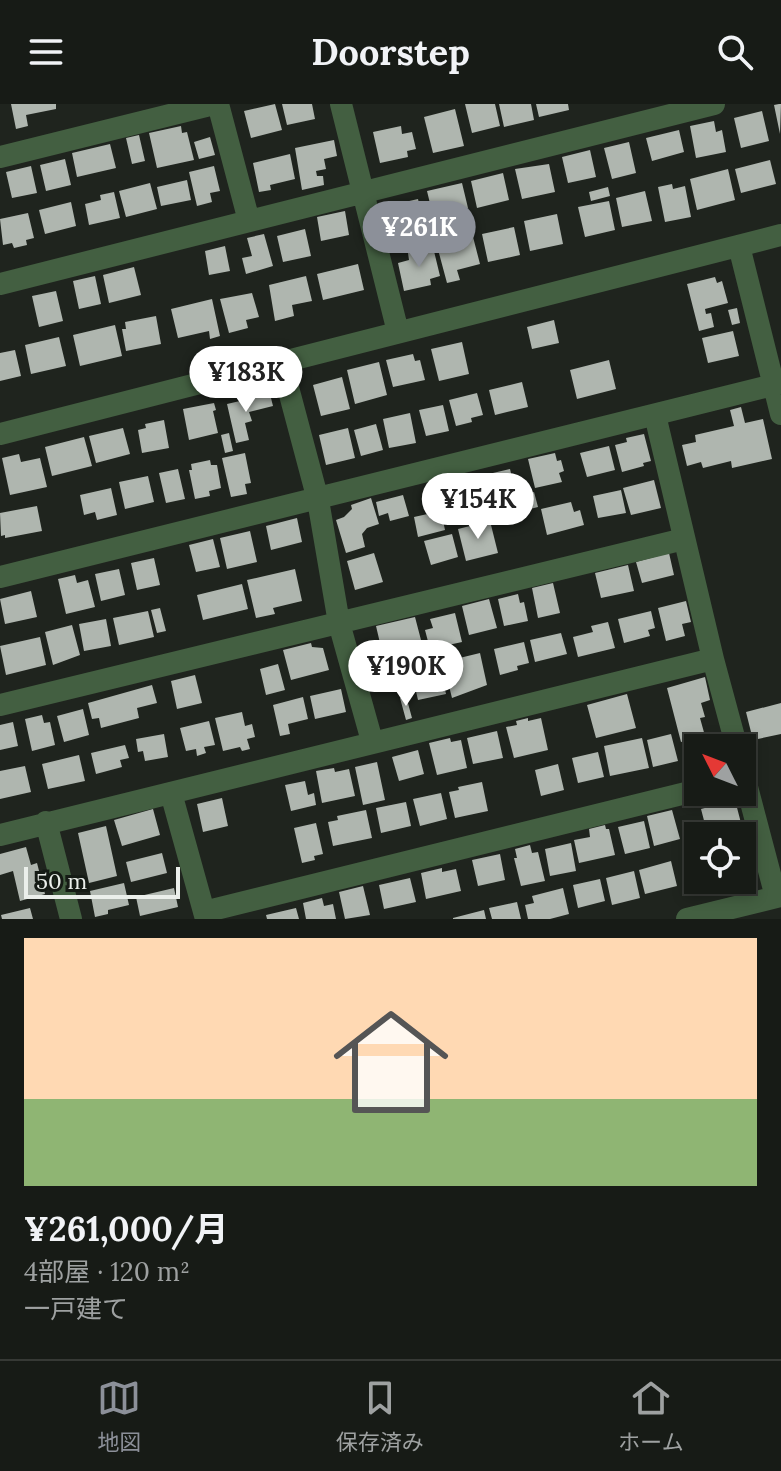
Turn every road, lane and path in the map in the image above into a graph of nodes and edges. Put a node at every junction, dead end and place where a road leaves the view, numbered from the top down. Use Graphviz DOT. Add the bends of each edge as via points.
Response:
graph roads {
  1 [pos="216,104"];
  2 [pos="341,104"];
  3 [pos="714,104"];
  4 [pos="0,157"];
  5 [pos="362,193"];
  6 [pos="249,221"];
  7 [pos="781,235"];
  8 [pos="739,246"];
  9 [pos="0,284"];
  10 [pos="398,332"];
  11 [pos="281,361"];
  12 [pos="777,384"];
  13 [pos="781,414"];
  14 [pos="655,415"];
  15 [pos="0,434"];
  16 [pos="318,500"];
  17 [pos="684,539"];
  18 [pos="0,577"];
  19 [pos="339,623"];
  20 [pos="713,659"];
  21 [pos="0,705"];
  22 [pos="733,734"];
  23 [pos="372,741"];
  24 [pos="171,793"];
  25 [pos="684,794"];
  26 [pos="752,806"];
  27 [pos="46,822"];
  28 [pos="0,835"];
  29 [pos="779,896"];
  30 [pos="205,916"];
  31 [pos="71,919"];
  32 [pos="687,919"];
  1 -- 4 [label="street"];
  1 -- 6 [label="street"];
  2 -- 5 [label="street"];
  3 -- 5 [label="street"];
  5 -- 6 [label="street"];
  5 -- 10 [label="street"];
  6 -- 9 [label="street"];
  7 -- 8 [label="street"];
  8 -- 10 [label="street"];
  8 -- 12 [label="street"];
  10 -- 11 [label="street"];
  11 -- 15 [label="street"];
  11 -- 16 [label="street"];
  12 -- 13 [label="street"];
  12 -- 14 [label="street"];
  14 -- 16 [label="street"];
  14 -- 17 [label="street"];
  16 -- 18 [label="street"];
  16 -- 19 [label="street"];
  17 -- 19 [label="street"];
  17 -- 20 [label="street"];
  19 -- 21 [label="street"];
  19 -- 23 [label="street"];
  20 -- 22 [label="street"];
  20 -- 23 [label="street"];
  23 -- 24 [label="street"];
  24 -- 27 [label="street"];
  24 -- 30 [label="street"];
  25 -- 30 [label="street"];
  26 -- 29 [label="street"];
  27 -- 28 [label="street"];
  27 -- 31 [label="street"];
  29 -- 32 [label="street"];
}
